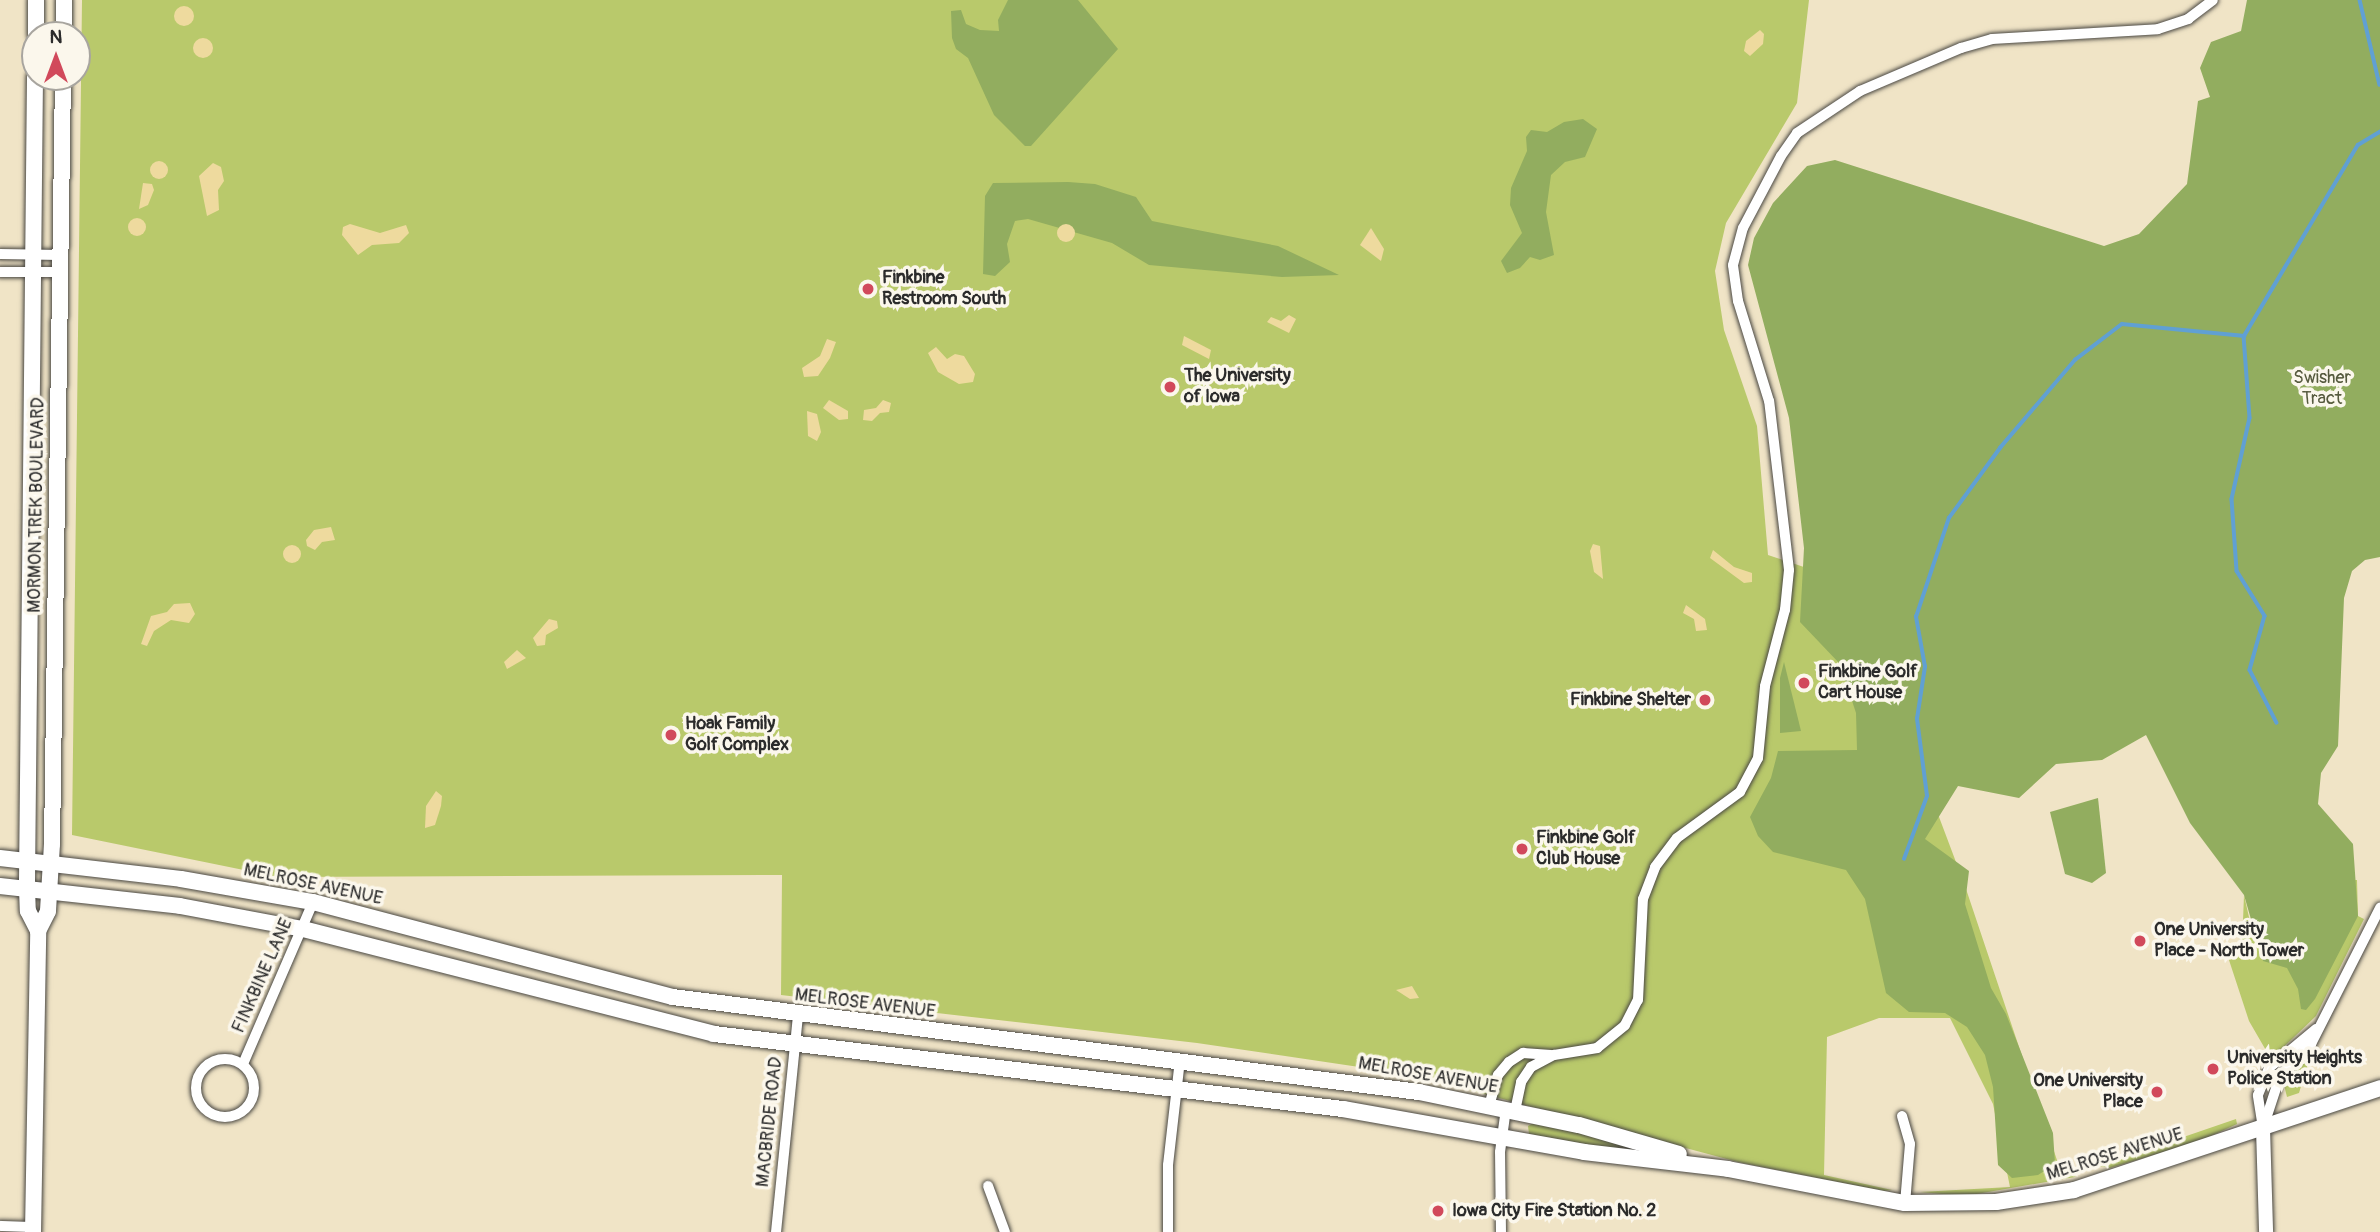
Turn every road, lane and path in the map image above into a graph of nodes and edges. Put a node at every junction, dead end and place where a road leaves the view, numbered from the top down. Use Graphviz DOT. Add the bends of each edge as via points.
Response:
graph roads {
  1 [pos="36,0"];
  2 [pos="64,0"];
  3 [pos="2213,0"];
  4 [pos="36,21"];
  5 [pos="64,21"];
  6 [pos="36,91"];
  7 [pos="63,91"];
  8 [pos="0,254"];
  9 [pos="35,254"];
  10 [pos="60,255"];
  11 [pos="0,272"];
  12 [pos="34,272"];
  13 [pos="60,272"];
  14 [pos="0,858"];
  15 [pos="27,860"];
  16 [pos="51,862"];
  17 [pos="0,886"];
  18 [pos="27,888"];
  19 [pos="50,890"];
  20 [pos="313,902"];
  21 [pos="2380,908"];
  22 [pos="303,929"];
  23 [pos="38,931"];
  24 [pos="798,1016"];
  25 [pos="795,1044"];
  26 [pos="1554,1055"];
  27 [pos="1180,1060"];
  28 [pos="243,1064"];
  29 [pos="2380,1087"];
  30 [pos="1176,1089"];
  31 [pos="1489,1106"];
  32 [pos="1511,1110"];
  33 [pos="1902,1116"];
  34 [pos="2263,1128"];
  35 [pos="1502,1137"];
  36 [pos="1728,1169"];
  37 [pos="988,1186"];
  38 [pos="1905,1203"];
  39 [pos="0,1226"];
  40 [pos="33,1230"];
  41 [pos="776,1232"];
  42 [pos="1005,1232"];
  43 [pos="1168,1232"];
  44 [pos="1501,1232"];
  45 [pos="2266,1232"];
  1 -- 4 [label="main road"];
  2 -- 5 [label="main road"];
  3 -- 26 [label="street" via="2188,19 2158,29 1969,45 1860,91 1797,133 1781,156 1743,228 1733,265 1738,301 1769,401 1789,570 1785,610 1769,662 1758,758 1740,792 1677,838 1655,867 1643,899 1638,1000 1625,1025 1597,1048"];
  6 -- 9 [label="main road, MORMON TREK BOULEVARD"];
  7 -- 10 [label="main road, MORMON TREK BOULEVARD"];
  8 -- 9 [label="street"];
  9 -- 10 [label="street"];
  9 -- 12 [label="main road, MORMON TREK BOULEVARD"];
  10 -- 13 [label="main road, MORMON TREK BOULEVARD"];
  11 -- 12 [label="street"];
  12 -- 13 [label="street"];
  12 -- 15 [label="main road, MORMON TREK BOULEVARD"];
  13 -- 16 [label="main road, MORMON TREK BOULEVARD"];
  14 -- 15 [label="main road, MELROSE AVENUE"];
  15 -- 16 [label="main road, MELROSE AVENUE"];
  15 -- 18 [label="main road, MORMON TREK BOULEVARD"];
  16 -- 19 [label="main road, MORMON TREK BOULEVARD"];
  16 -- 20 [label="main road, MELROSE AVENUE"];
  17 -- 18 [label="main road, MELROSE AVENUE"];
  18 -- 19 [label="main road, MELROSE AVENUE"];
  18 -- 23 [label="main road, MORMON TREK BOULEVARD" via="28,911"];
  19 -- 22 [label="main road, MELROSE AVENUE"];
  19 -- 23 [label="main road, MORMON TREK BOULEVARD" via="48,911"];
  20 -- 22 [label="street, FINKBINE LANE"];
  20 -- 24 [label="main road, MELROSE AVENUE" via="673,998"];
  21 -- 34 [label="street" via="2306,1051 2280,1076"];
  22 -- 25 [label="main road, MELROSE AVENUE" via="642,1019"];
  22 -- 28 [label="street, FINKBINE LANE"];
  23 -- 40 [label="main road, MORMON TREK BOULEVARD"];
  24 -- 25 [label="street, MACBRIDE ROAD"];
  24 -- 27 [label="main road, MELROSE AVENUE"];
  25 -- 30 [label="main road, MELROSE AVENUE"];
  25 -- 41 [label="street, MACBRIDE ROAD"];
  26 -- 31 [label="street" via="1523,1053 1509,1062 1498,1075"];
  26 -- 32 [label="street" via="1525,1073"];
  27 -- 30 [label="street"];
  27 -- 31 [label="main road, MELROSE AVENUE"];
  28 -- 28 [label="street" via="222,1059 203,1068 197,1095 210,1113 232,1117 252,1101 255,1085"];
  29 -- 34 [label="main road, MELROSE AVENUE"];
  30 -- 35 [label="main road, MELROSE AVENUE" via="1343,1109"];
  30 -- 43 [label="street" via="1168,1166"];
  31 -- 32 [label="main road, MELROSE AVENUE"];
  32 -- 35 [label="street"];
  32 -- 36 [label="main road, MELROSE AVENUE" via="1601,1130"];
  33 -- 38 [label="street" via="1909,1133"];
  34 -- 38 [label="main road, MELROSE AVENUE" via="2131,1173 2048,1195 1974,1204"];
  34 -- 45 [label="street"];
  35 -- 36 [label="main road, MELROSE AVENUE"];
  35 -- 44 [label="street"];
  36 -- 38 [label="main road, MELROSE AVENUE"];
  37 -- 42 [label="street"];
  39 -- 40 [label="street"];
}
